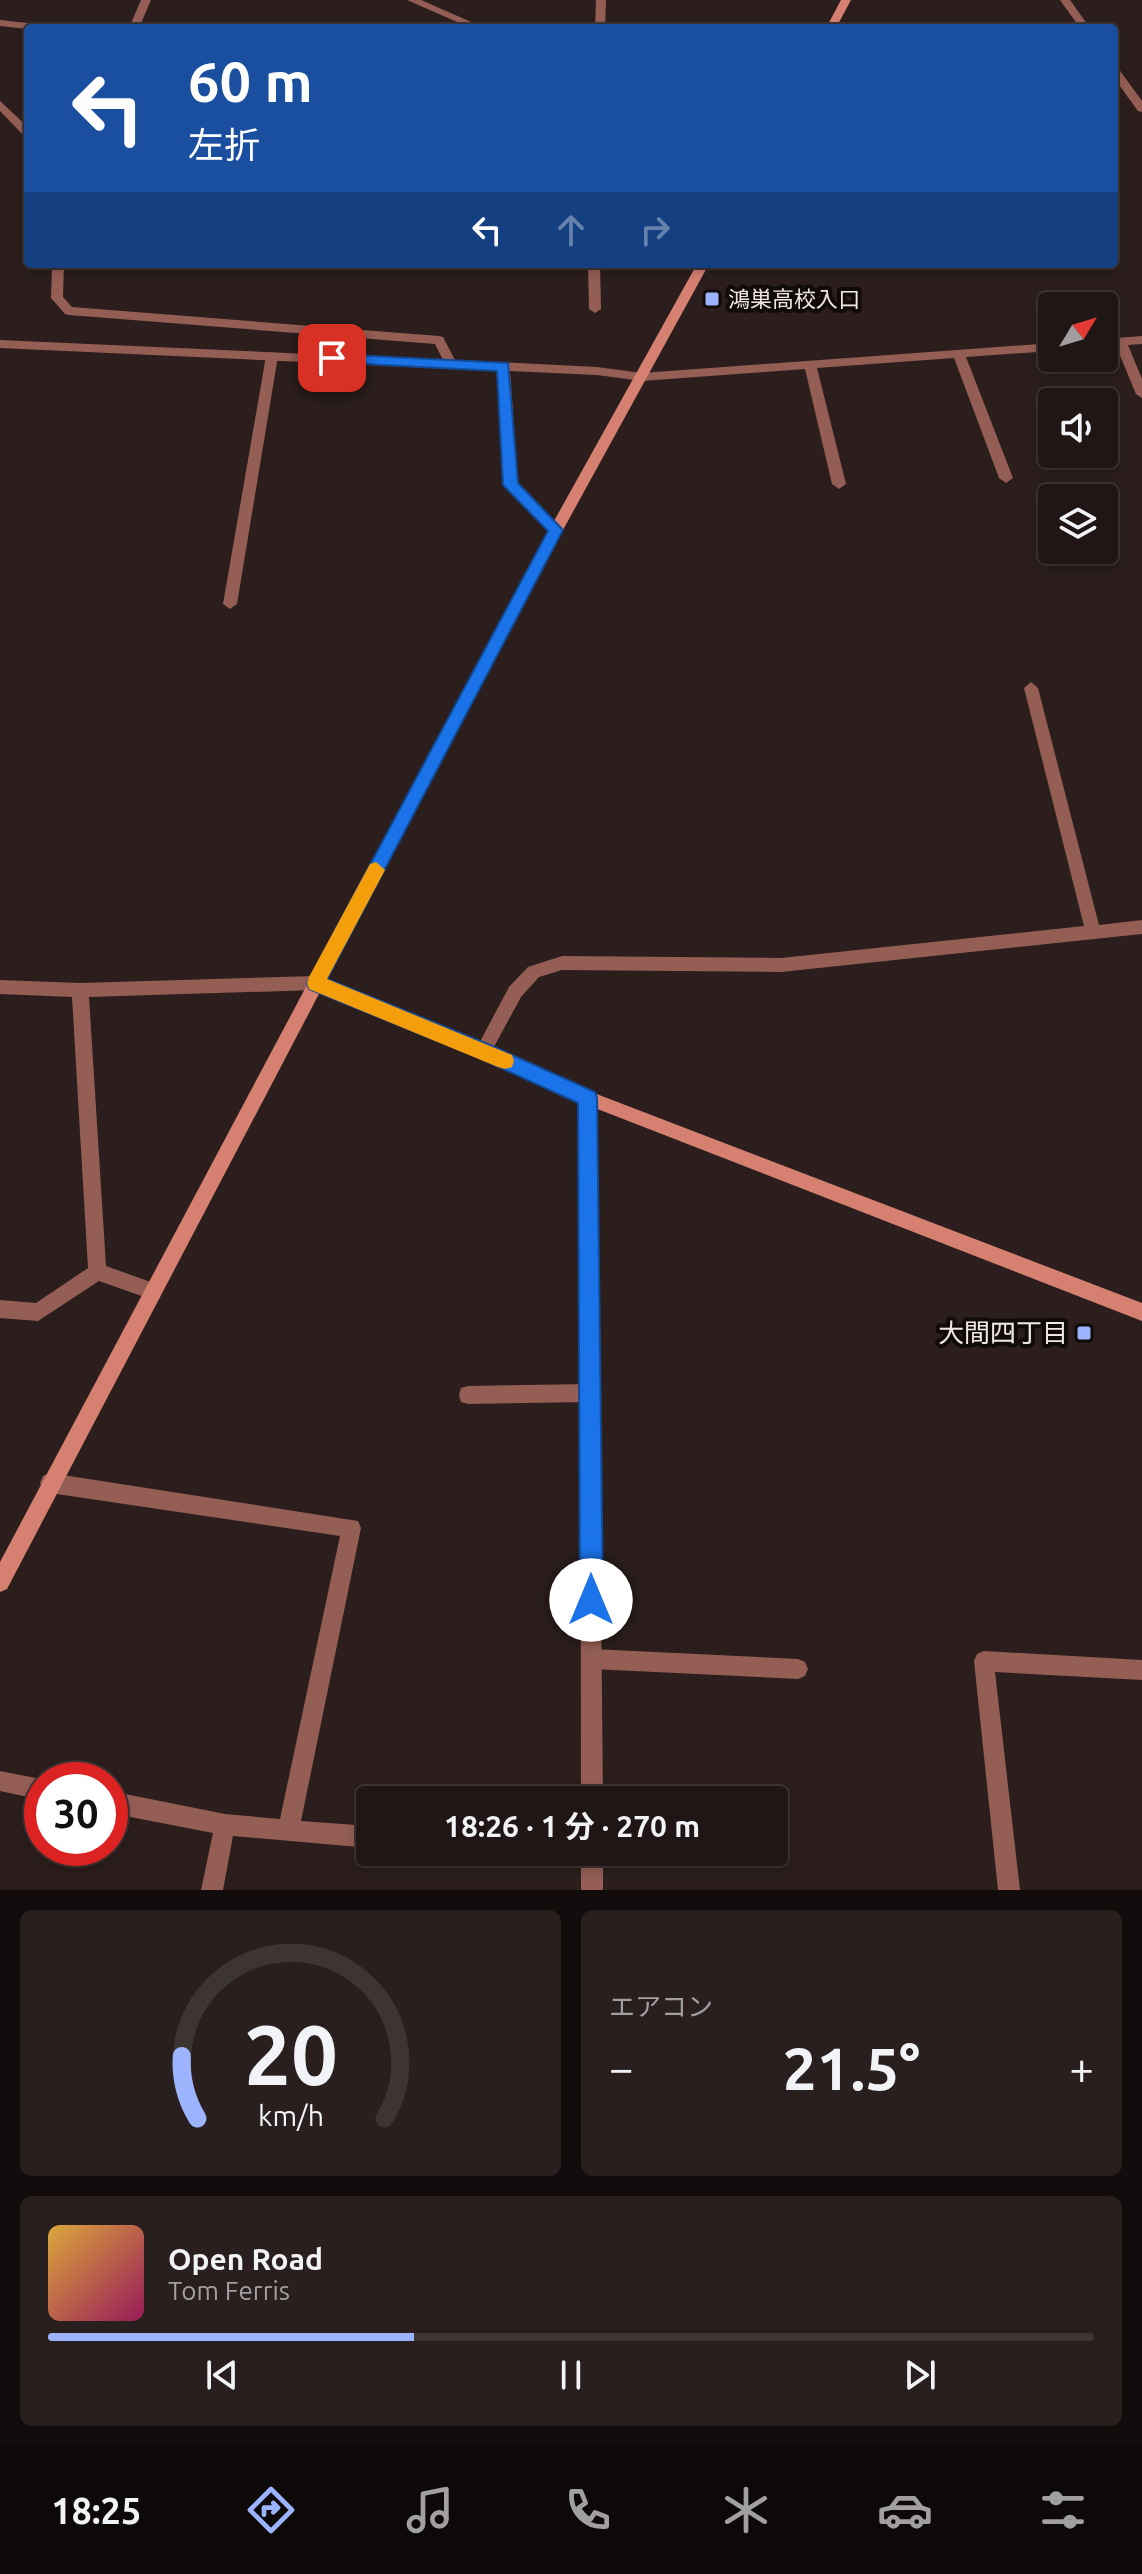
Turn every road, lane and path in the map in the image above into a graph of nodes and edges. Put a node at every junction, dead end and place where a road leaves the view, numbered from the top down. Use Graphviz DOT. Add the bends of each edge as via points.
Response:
graph roads {
  1 [pos="146,0"];
  2 [pos="412,0"];
  3 [pos="601,0"];
  4 [pos="846,0"];
  5 [pos="1065,0"];
  6 [pos="0,23"];
  7 [pos="136,24"];
  8 [pos="470,24"];
  9 [pos="600,24"];
  10 [pos="833,24"];
  11 [pos="1082,24"];
  12 [pos="24,26"];
  13 [pos="1118,76"];
  14 [pos="0,104"];
  15 [pos="1142,109"];
  16 [pos="24,130"];
  17 [pos="58,268"];
  18 [pos="594,268"];
  19 [pos="701,268"];
  20 [pos="595,309"];
  21 [pos="1142,340"];
  22 [pos="1120,342"];
  23 [pos="0,344"];
  24 [pos="1038,348"];
  25 [pos="959,355"];
  26 [pos="272,356"];
  27 [pos="451,364"];
  28 [pos="503,366"];
  29 [pos="810,366"];
  30 [pos="642,377"];
  31 [pos="1142,394"];
  32 [pos="1006,478"];
  33 [pos="839,484"];
  34 [pos="556,530"];
  35 [pos="230,604"];
  36 [pos="1031,688"];
  37 [pos="1142,927"];
  38 [pos="1093,932"];
  39 [pos="316,983"];
  40 [pos="0,987"];
  41 [pos="80,990"];
  42 [pos="483,1051"];
  43 [pos="588,1098"];
  44 [pos="97,1272"];
  45 [pos="153,1291"];
  46 [pos="0,1309"];
  47 [pos="1142,1312"];
  48 [pos="590,1393"];
  49 [pos="468,1395"];
  50 [pos="50,1483"];
  51 [pos="0,1582"];
  52 [pos="592,1659"];
  53 [pos="798,1669"];
  54 [pos="1142,1670"];
  55 [pos="0,1781"];
  56 [pos="24,1786"];
  57 [pos="592,1786"];
  58 [pos="128,1806"];
  59 [pos="225,1825"];
  60 [pos="288,1830"];
  61 [pos="356,1836"];
  62 [pos="592,1866"];
  63 [pos="212,1890"];
  64 [pos="592,1890"];
  65 [pos="1009,1890"];
  1 -- 7 [label="street"];
  2 -- 8 [label="street"];
  3 -- 9 [label="street"];
  4 -- 10 [label="street"];
  5 -- 11 [label="street"];
  6 -- 12 [label="street"];
  13 -- 15 [label="street"];
  14 -- 16 [label="street"];
  17 -- 27 [label="street" via="57,298 69,311 439,340"];
  18 -- 20 [label="street"];
  19 -- 30 [label="street"];
  21 -- 22 [label="street"];
  22 -- 31 [label="street"];
  23 -- 26 [label="street"];
  24 -- 25 [label="street"];
  25 -- 29 [label="street"];
  25 -- 32 [label="street"];
  26 -- 27 [label="street"];
  26 -- 35 [label="street"];
  27 -- 28 [label="street"];
  28 -- 30 [label="street"];
  28 -- 34 [label="street" via="511,485"];
  29 -- 30 [label="street"];
  29 -- 33 [label="street"];
  30 -- 34 [label="street"];
  34 -- 39 [label="street"];
  36 -- 38 [label="street"];
  37 -- 38 [label="street"];
  38 -- 42 [label="street" via="781,965 562,963 534,972 515,992"];
  39 -- 41 [label="street"];
  39 -- 42 [label="street"];
  39 -- 45 [label="street"];
  40 -- 41 [label="street"];
  41 -- 44 [label="street"];
  42 -- 43 [label="street"];
  43 -- 47 [label="street"];
  43 -- 48 [label="street"];
  44 -- 45 [label="street"];
  44 -- 46 [label="street" via="38,1312"];
  45 -- 50 [label="street"];
  48 -- 49 [label="street"];
  48 -- 52 [label="street"];
  50 -- 51 [label="street"];
  50 -- 60 [label="street" via="351,1528"];
  52 -- 53 [label="street"];
  52 -- 57 [label="street"];
  54 -- 65 [label="street" via="984,1661"];
  55 -- 56 [label="street"];
  58 -- 59 [label="street"];
  59 -- 60 [label="street"];
  59 -- 63 [label="street"];
  60 -- 61 [label="street"];
  62 -- 64 [label="street"];
}
